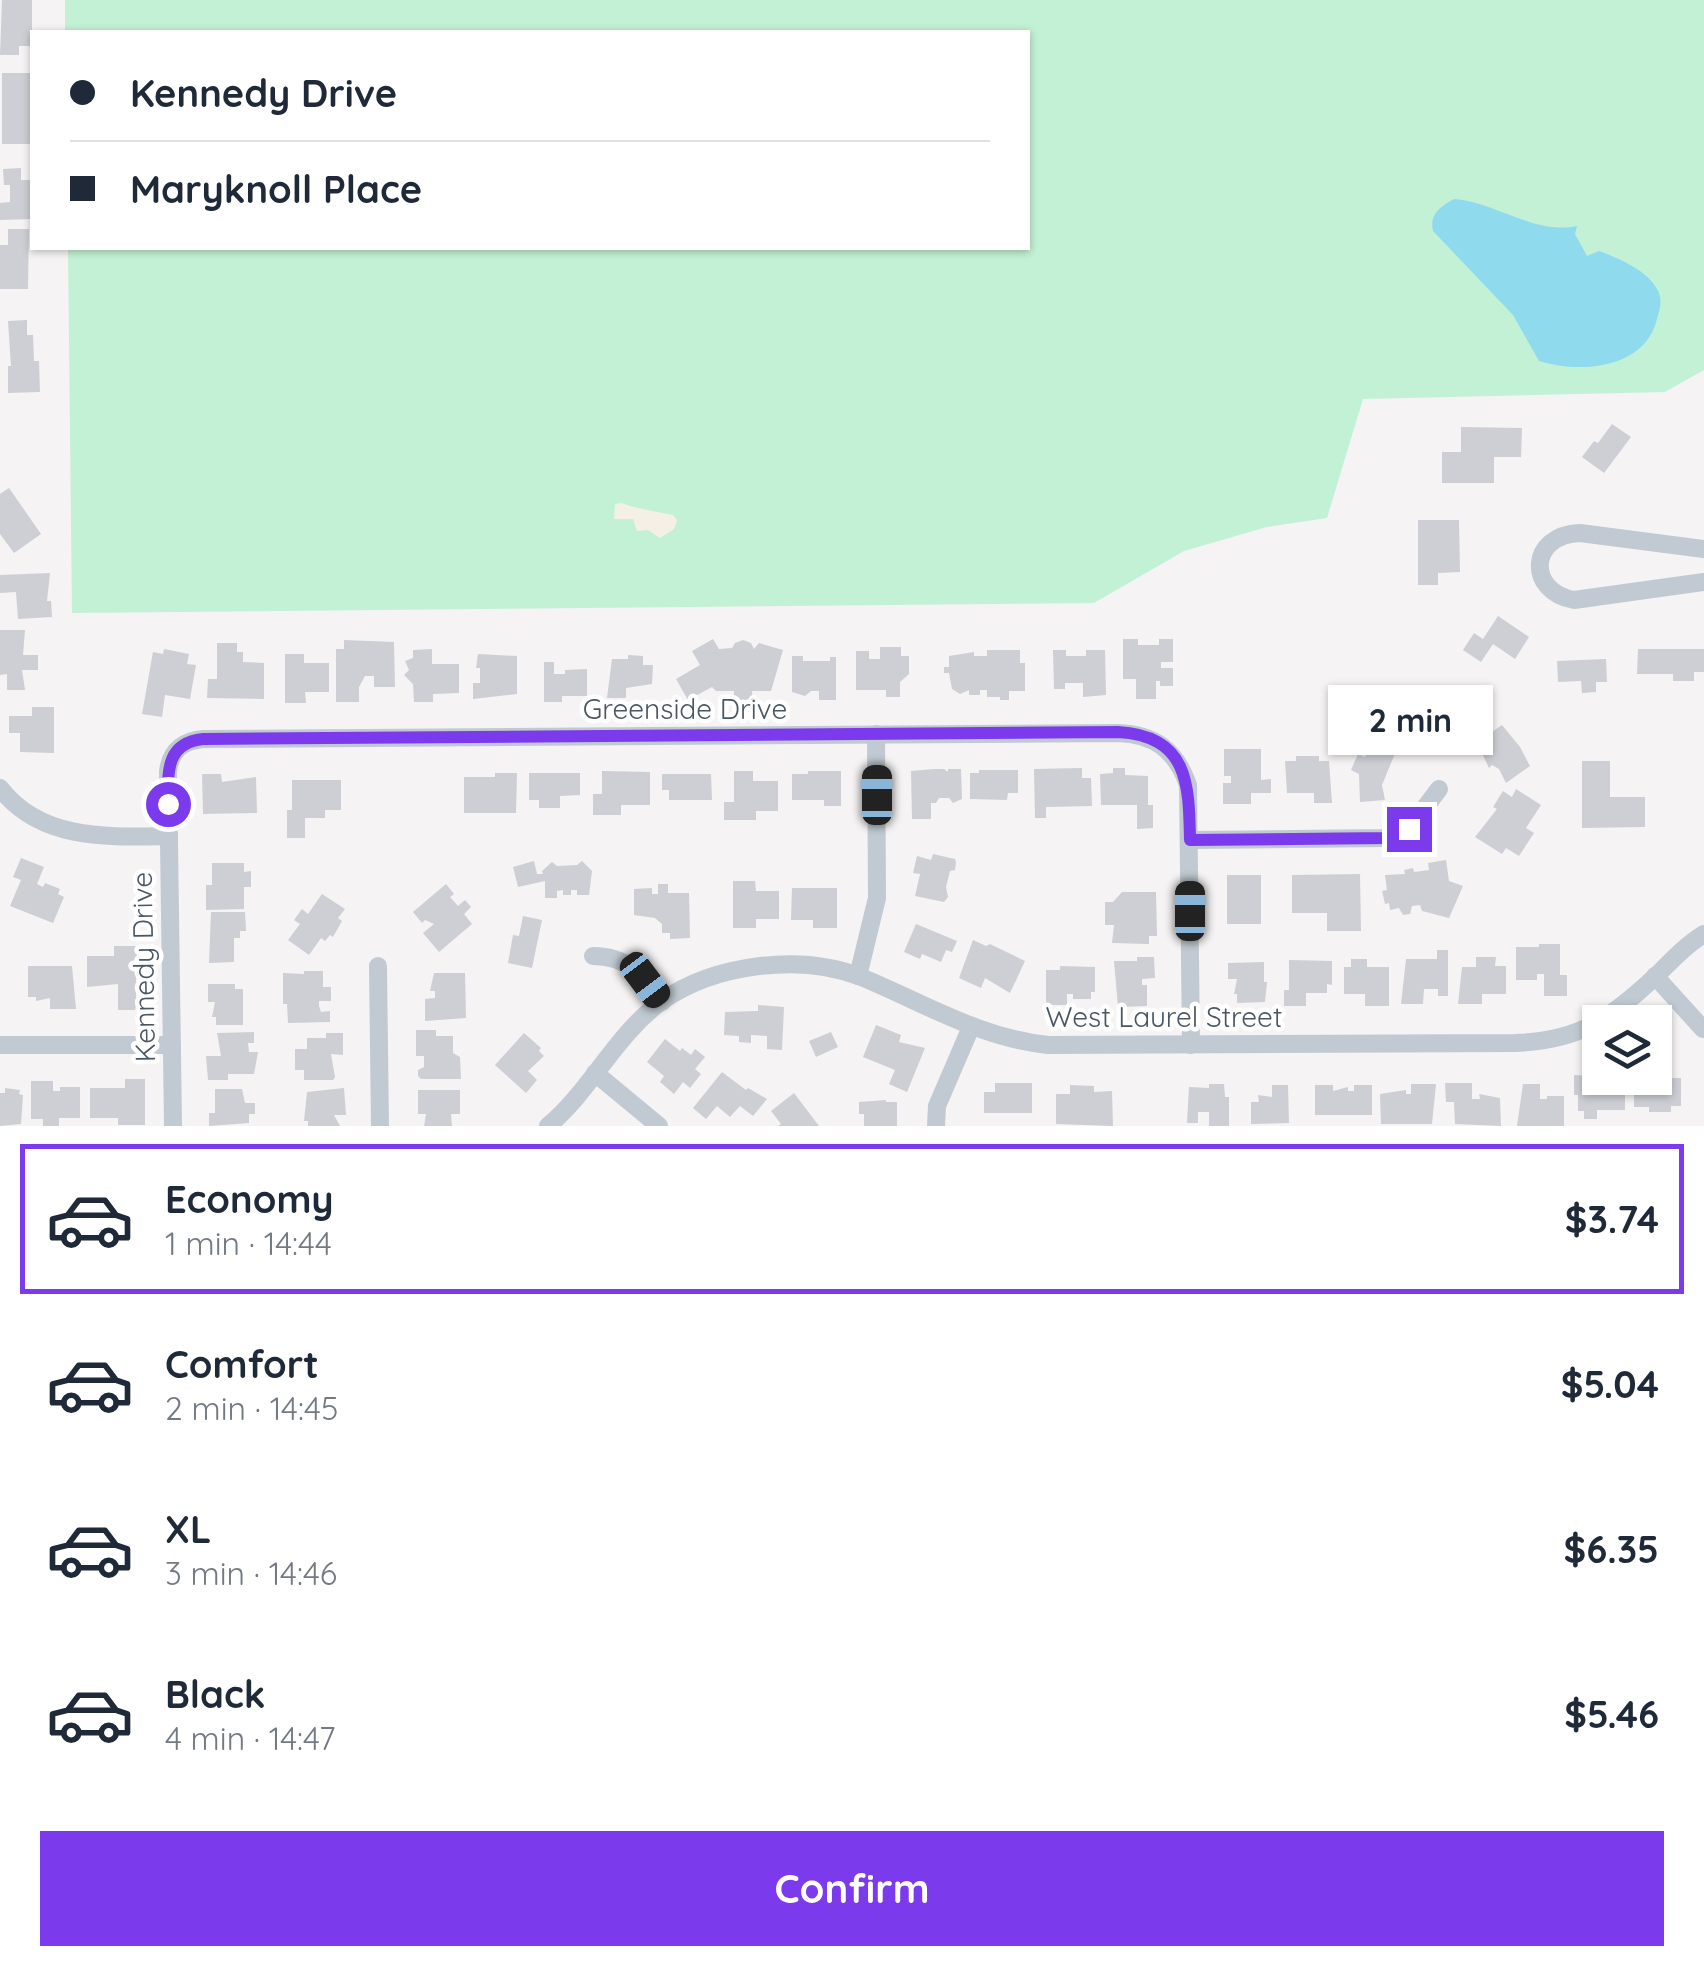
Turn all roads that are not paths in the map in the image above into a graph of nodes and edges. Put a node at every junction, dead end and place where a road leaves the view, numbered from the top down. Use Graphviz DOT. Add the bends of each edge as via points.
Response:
graph roads {
  1 [pos="1704,548"];
  2 [pos="1704,582"];
  3 [pos="876,734"];
  4 [pos="177,749"];
  5 [pos="0,788"];
  6 [pos="1439,789"];
  7 [pos="169,836"];
  8 [pos="1190,840"];
  9 [pos="1704,934"];
  10 [pos="593,956"];
  11 [pos="378,966"];
  12 [pos="858,976"];
  13 [pos="1655,976"];
  14 [pos="662,1002"];
  15 [pos="971,1027"];
  16 [pos="1704,1029"];
  17 [pos="0,1045"];
  18 [pos="172,1045"];
  19 [pos="1191,1045"];
  20 [pos="595,1073"];
  21 [pos="173,1126"];
  22 [pos="380,1126"];
  23 [pos="548,1126"];
  24 [pos="659,1126"];
  25 [pos="936,1126"];
  1 -- 2 [label="street" via="1560,534 1544,552 1542,574 1557,597 1574,600"];
  3 -- 4 [label="street, Greenside Drive" via="203,739"];
  3 -- 8 [label="street, Greenside Drive" via="1132,733 1156,740 1175,757 1188,785"];
  3 -- 12 [label="street" via="876,915"];
  4 -- 7 [label="street, Kennedy Drive" via="168,772"];
  5 -- 7 [label="street" via="33,819 64,831"];
  6 -- 8 [label="street" via="1409,829 1387,838"];
  7 -- 18 [label="street, Kennedy Drive"];
  8 -- 19 [label="street"];
  9 -- 13 [label="street, West Laurel Street"];
  10 -- 14 [label="street" via="621,959"];
  11 -- 22 [label="street"];
  12 -- 14 [label="street, West Laurel Street" via="758,967 716,976"];
  12 -- 15 [label="street, West Laurel Street"];
  13 -- 16 [label="street"];
  13 -- 19 [label="street, West Laurel Street" via="1592,1026 1556,1040"];
  14 -- 20 [label="street, West Laurel Street"];
  15 -- 19 [label="street, West Laurel Street" via="1048,1045"];
  15 -- 25 [label="street"];
  17 -- 18 [label="street"];
  18 -- 21 [label="street, Kennedy Drive"];
  20 -- 23 [label="street, West Laurel Street"];
  20 -- 24 [label="street"];
}
